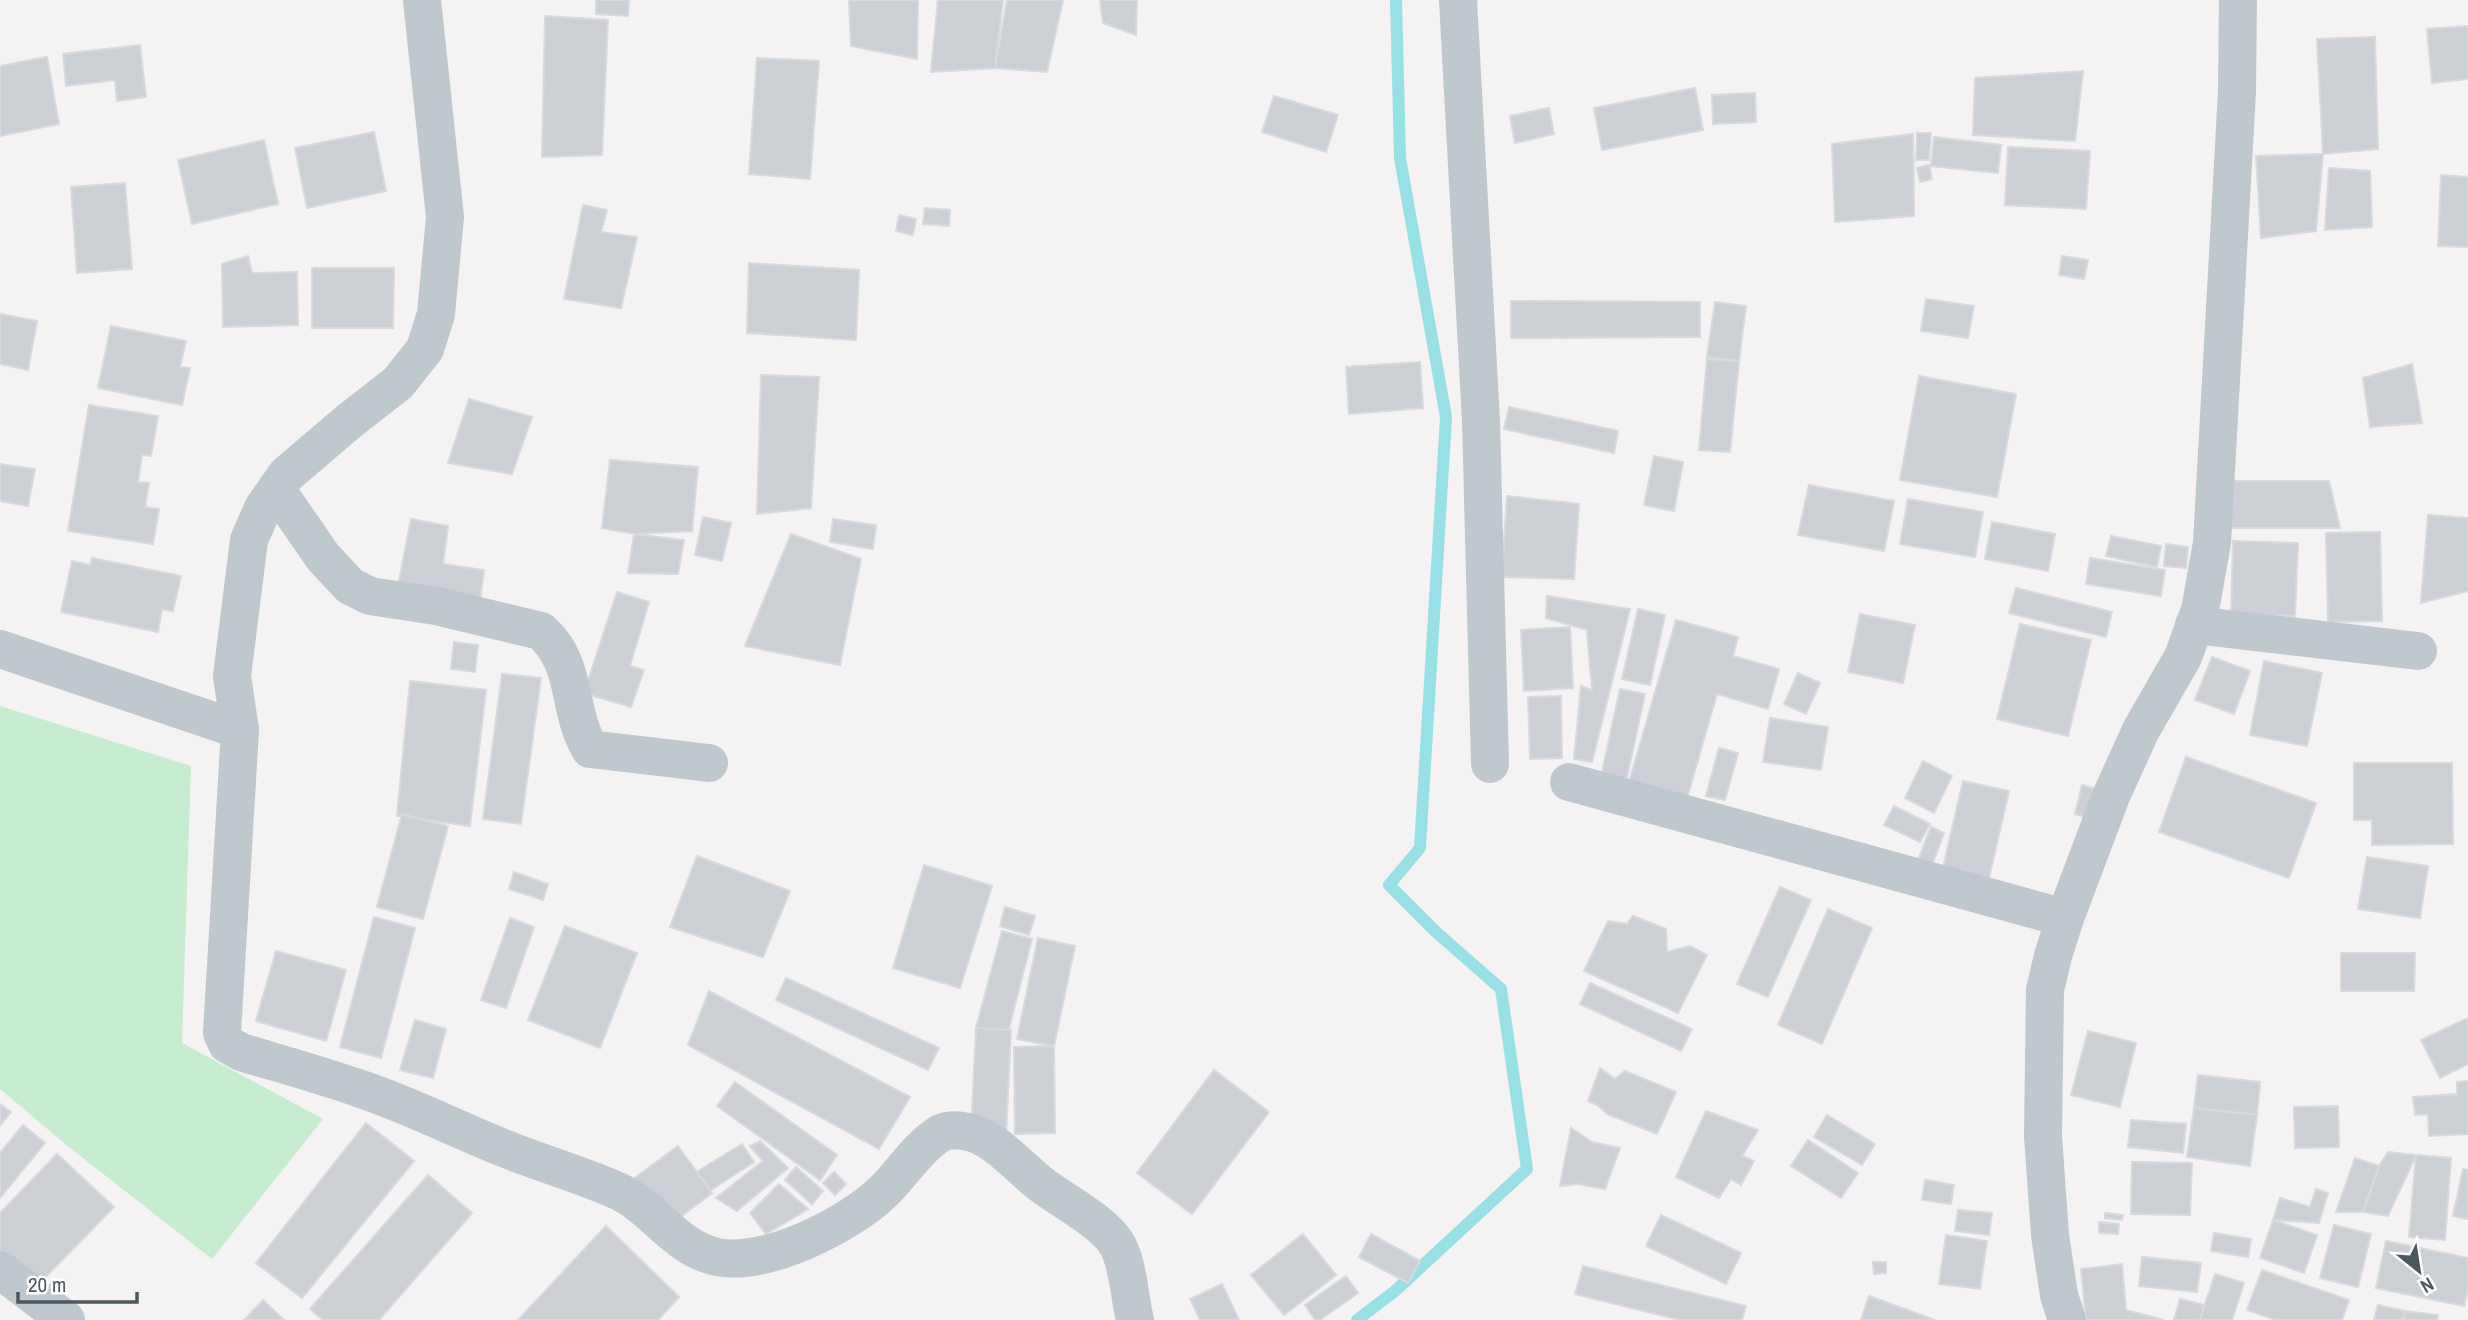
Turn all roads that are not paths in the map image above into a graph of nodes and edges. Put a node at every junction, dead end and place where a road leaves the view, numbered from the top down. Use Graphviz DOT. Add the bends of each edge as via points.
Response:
graph roads {
  1 [pos="422,0"];
  2 [pos="1458,0"];
  3 [pos="2238,0"];
  4 [pos="276,489"];
  5 [pos="2194,625"];
  6 [pos="0,649"];
  7 [pos="2418,651"];
  8 [pos="240,730"];
  9 [pos="709,763"];
  10 [pos="1490,764"];
  11 [pos="1569,782"];
  12 [pos="2065,918"];
  13 [pos="0,1270"];
  14 [pos="66,1320"];
  15 [pos="1135,1320"];
  16 [pos="2067,1320"];
  1 -- 4 [label="street" via="445,217 436,314 425,349 398,383 286,475"];
  2 -- 10 [label="street" via="1481,421"];
  3 -- 5 [label="street" via="2212,542"];
  4 -- 8 [label="street" via="249,540 232,676"];
  4 -- 9 [label="street" via="323,557 350,586 370,596 541,631 564,659 579,727 590,749"];
  5 -- 7 [label="street"];
  5 -- 12 [label="street" via="2183,657 2141,730 2111,796"];
  6 -- 8 [label="street"];
  8 -- 15 [label="street" via="222,1033 232,1048 361,1089 596,1181 623,1193 693,1248 717,1257 750,1258 802,1242 847,1221 944,1131 972,1132 1117,1244"];
  11 -- 12 [label="street"];
  12 -- 16 [label="street" via="2045,990 2043,1136 2050,1235"];
  13 -- 14 [label="street"];
}
